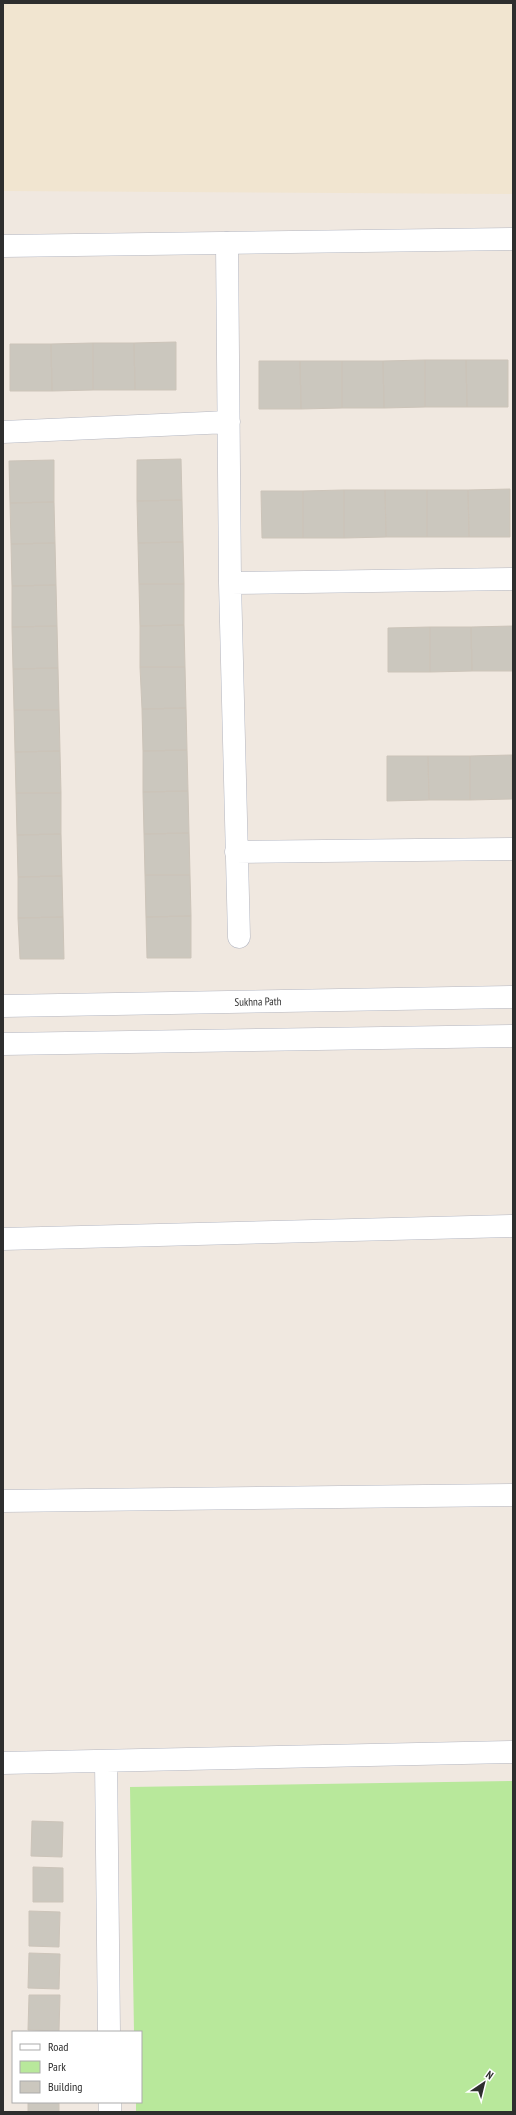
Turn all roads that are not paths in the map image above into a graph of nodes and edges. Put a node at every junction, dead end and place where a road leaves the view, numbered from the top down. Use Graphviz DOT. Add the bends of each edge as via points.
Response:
graph roads {
  1 [pos="513,239"];
  2 [pos="227,243"];
  3 [pos="3,246"];
  4 [pos="229,422"];
  5 [pos="3,432"];
  6 [pos="513,579"];
  7 [pos="230,583"];
  8 [pos="513,849"];
  9 [pos="236,852"];
  10 [pos="239,937"];
  11 [pos="513,997"];
  12 [pos="3,1006"];
  13 [pos="513,1036"];
  14 [pos="3,1044"];
  15 [pos="513,1226"];
  16 [pos="3,1239"];
  17 [pos="513,1495"];
  18 [pos="3,1501"];
  19 [pos="513,1752"];
  20 [pos="106,1761"];
  21 [pos="3,1763"];
  22 [pos="109,2031"];
  1 -- 2 [label="street"];
  2 -- 3 [label="street"];
  2 -- 4 [label="street"];
  4 -- 5 [label="street"];
  4 -- 7 [label="street"];
  6 -- 7 [label="street"];
  7 -- 9 [label="street"];
  8 -- 9 [label="street"];
  9 -- 10 [label="street"];
  11 -- 12 [label="street, Sukhna Path"];
  13 -- 14 [label="street"];
  15 -- 16 [label="street"];
  17 -- 18 [label="street"];
  19 -- 20 [label="street"];
  20 -- 21 [label="street"];
  20 -- 22 [label="street"];
}
